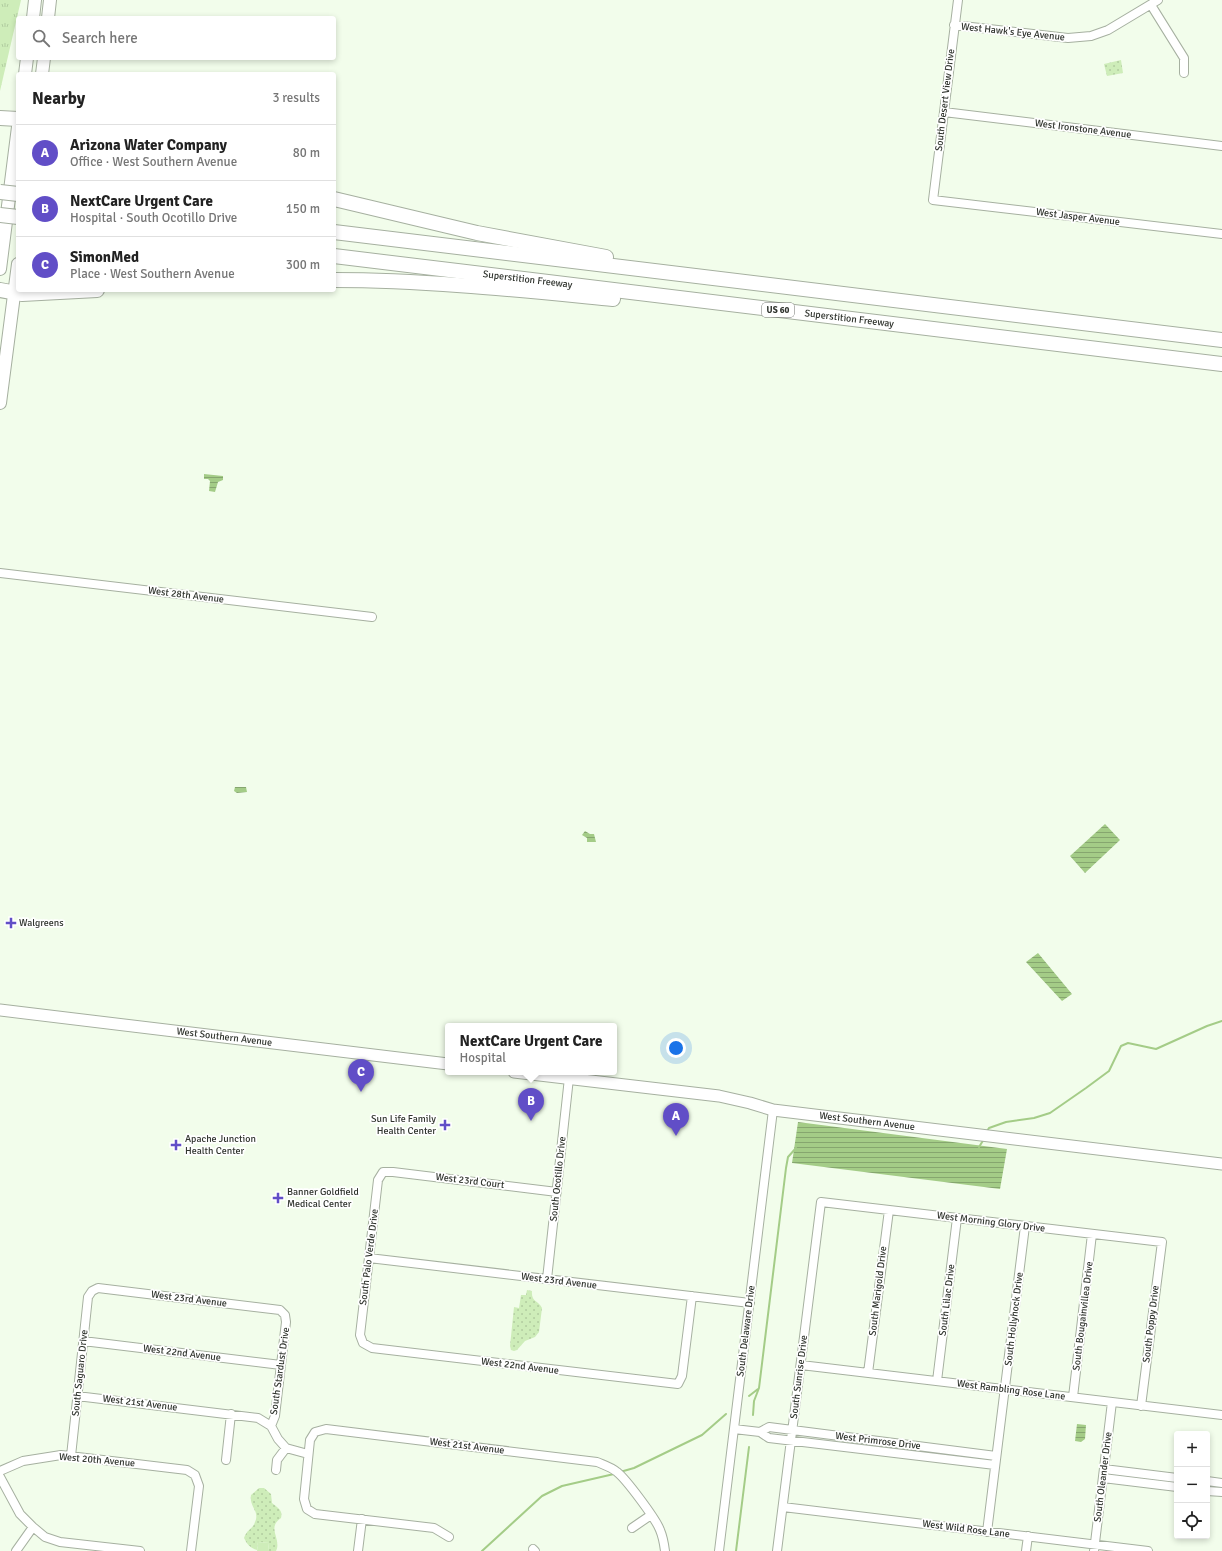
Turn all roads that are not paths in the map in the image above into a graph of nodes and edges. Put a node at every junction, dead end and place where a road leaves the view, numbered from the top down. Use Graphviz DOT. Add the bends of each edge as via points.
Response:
graph roads {
  1 [pos="35,0"];
  2 [pos="50,0"];
  3 [pos="958,0"];
  4 [pos="1155,2"];
  5 [pos="33,16"];
  6 [pos="48,16"];
  7 [pos="954,25"];
  8 [pos="27,60"];
  9 [pos="44,60"];
  10 [pos="25,72"];
  11 [pos="42,72"];
  12 [pos="1184,73"];
  13 [pos="944,112"];
  14 [pos="0,118"];
  15 [pos="16,119"];
  16 [pos="16,143"];
  17 [pos="1222,146"];
  18 [pos="0,192"];
  19 [pos="16,194"];
  20 [pos="336,200"];
  21 [pos="933,200"];
  22 [pos="0,215"];
  23 [pos="16,217"];
  24 [pos="336,232"];
  25 [pos="1222,234"];
  26 [pos="336,256"];
  27 [pos="0,269"];
  28 [pos="704,277"];
  29 [pos="336,280"];
  30 [pos="16,283"];
  31 [pos="0,290"];
  32 [pos="60,292"];
  33 [pos="15,293"];
  34 [pos="786,311"];
  35 [pos="1222,340"];
  36 [pos="1222,364"];
  37 [pos="0,403"];
  38 [pos="0,573"];
  39 [pos="372,617"];
  40 [pos="0,1010"];
  41 [pos="445,1064"];
  42 [pos="542,1075"];
  43 [pos="569,1078"];
  44 [pos="773,1110"];
  45 [pos="1222,1164"];
  46 [pos="383,1172"];
  47 [pos="557,1192"];
  48 [pos="821,1202"];
  49 [pos="889,1210"];
  50 [pos="957,1218"];
  51 [pos="1025,1226"];
  52 [pos="1092,1234"];
  53 [pos="1162,1242"];
  54 [pos="369,1258"];
  55 [pos="547,1279"];
  56 [pos="92,1290"];
  57 [pos="692,1296"];
  58 [pos="750,1303"];
  59 [pos="285,1315"];
  60 [pos="83,1341"];
  61 [pos="363,1343"];
  62 [pos="281,1365"];
  63 [pos="801,1365"];
  64 [pos="868,1373"];
  65 [pos="937,1381"];
  66 [pos="1005,1389"];
  67 [pos="77,1396"];
  68 [pos="1073,1397"];
  69 [pos="1112,1402"];
  70 [pos="1141,1406"];
  71 [pos="231,1414"];
  72 [pos="1222,1415"];
  73 [pos="734,1425"];
  74 [pos="271,1426"];
  75 [pos="792,1430"];
  76 [pos="760,1432"];
  77 [pos="791,1440"];
  78 [pos="286,1448"];
  79 [pos="308,1454"];
  80 [pos="71,1456"];
  81 [pos="996,1456"];
  82 [pos="226,1460"];
  83 [pos="995,1465"];
  84 [pos="1104,1469"];
  85 [pos="276,1470"];
  86 [pos="0,1471"];
  87 [pos="0,1477"];
  88 [pos="1103,1478"];
  89 [pos="1174,1478"];
  90 [pos="1210,1481"];
  91 [pos="1222,1483"];
  92 [pos="1174,1487"];
  93 [pos="1210,1491"];
  94 [pos="1222,1492"];
  95 [pos="783,1507"];
  96 [pos="651,1515"];
  97 [pos="362,1519"];
  98 [pos="32,1527"];
  99 [pos="632,1528"];
  100 [pos="987,1532"];
  101 [pos="449,1536"];
  102 [pos="1028,1536"];
  103 [pos="1094,1548"];
  104 [pos="16,1551"];
  105 [pos="140,1551"];
  106 [pos="191,1551"];
  107 [pos="358,1551"];
  108 [pos="665,1551"];
  109 [pos="719,1551"];
  110 [pos="777,1551"];
  111 [pos="1026,1551"];
  112 [pos="1148,1551"];
  1 -- 5 [label="main road"];
  2 -- 6 [label="main road"];
  3 -- 7 [label="street, South Desert View Drive"];
  4 -- 7 [label="street, West Hawk's Eye Avenue" via="1108,30 1091,36 1068,38"];
  4 -- 12 [label="street" via="1184,58"];
  7 -- 13 [label="street, South Desert View Drive"];
  8 -- 10 [label="main road"];
  9 -- 11 [label="main road"];
  13 -- 17 [label="street, West Ironstone Avenue"];
  13 -- 21 [label="street, South Desert View Drive"];
  14 -- 15 [label="highway"];
  16 -- 27 [label="main road"];
  18 -- 19 [label="highway, bridge"];
  20 -- 28 [label="highway" via="392,214"];
  21 -- 25 [label="street, West Jasper Avenue"];
  22 -- 23 [label="highway, bridge"];
  24 -- 28 [label="highway, US 60"];
  26 -- 34 [label="highway, Superstition Freeway / US 60"];
  28 -- 35 [label="highway, US 60"];
  29 -- 34 [label="highway" via="460,284 692,307"];
  30 -- 33 [label="main road"];
  31 -- 33 [label="highway"];
  32 -- 33 [label="highway"];
  33 -- 37 [label="main road"];
  34 -- 36 [label="highway, Superstition Freeway / US 60"];
  38 -- 39 [label="street, West 28th Avenue"];
  40 -- 41 [label="main road, West Southern Avenue"];
  42 -- 43 [label="main road, West Southern Avenue"];
  43 -- 44 [label="main road, West Southern Avenue" via="719,1096"];
  43 -- 47 [label="street, South Ocotillo Drive"];
  44 -- 45 [label="main road, West Southern Avenue"];
  44 -- 58 [label="street, South Delaware Drive"];
  46 -- 47 [label="street, West 23rd Court"];
  46 -- 54 [label="street, South Palo Verde Drive" via="378,1180"];
  47 -- 55 [label="street, South Ocotillo Drive"];
  48 -- 49 [label="street, West Morning Glory Drive"];
  48 -- 63 [label="street, South Sunrise Drive"];
  49 -- 50 [label="street, West Morning Glory Drive"];
  49 -- 64 [label="street, South Marigold Drive"];
  50 -- 51 [label="street, West Morning Glory Drive"];
  50 -- 65 [label="street, South Lilac Drive"];
  51 -- 52 [label="street, West Morning Glory Drive"];
  51 -- 66 [label="street, South Hollyhock Drive"];
  52 -- 53 [label="street, West Morning Glory Drive"];
  52 -- 68 [label="street, South Bougainvillea Drive"];
  53 -- 70 [label="street, South Poppy Drive"];
  54 -- 55 [label="street, West 23rd Avenue"];
  54 -- 61 [label="street, South Palo Verde Drive" via="360,1335"];
  55 -- 57 [label="street, West 23rd Avenue"];
  56 -- 59 [label="street, West 23rd Avenue" via="98,1288 280,1310"];
  56 -- 60 [label="street, South Saguaro Drive" via="88,1297"];
  57 -- 58 [label="street, West 23rd Avenue"];
  57 -- 61 [label="street, West 22nd Avenue" via="682,1376 678,1384 372,1348"];
  58 -- 73 [label="street, South Delaware Drive"];
  59 -- 62 [label="street, South Stardust Drive"];
  60 -- 62 [label="street, West 22nd Avenue"];
  60 -- 67 [label="street, South Saguaro Drive"];
  62 -- 74 [label="street, South Stardust Drive" via="275,1416"];
  63 -- 64 [label="street, West Rambling Rose Lane"];
  63 -- 75 [label="street, South Sunrise Drive"];
  64 -- 65 [label="street, West Rambling Rose Lane"];
  65 -- 66 [label="street, West Rambling Rose Lane"];
  66 -- 68 [label="street, West Rambling Rose Lane"];
  66 -- 81 [label="street, South Hollyhock Drive"];
  67 -- 71 [label="street, West 21st Avenue"];
  67 -- 80 [label="street, South Saguaro Drive"];
  68 -- 69 [label="street, West Rambling Rose Lane"];
  69 -- 70 [label="street, West Rambling Rose Lane"];
  69 -- 84 [label="street, South Oleander Drive"];
  70 -- 72 [label="street, West Rambling Rose Lane"];
  71 -- 74 [label="street, West 21st Avenue" via="258,1418"];
  71 -- 82 [label="street"];
  73 -- 76 [label="street, West Primrose Drive"];
  73 -- 109 [label="street, South Delaware Drive"];
  74 -- 78 [label="street"];
  75 -- 76 [label="street, West Primrose Drive" via="769,1427"];
  75 -- 77 [label="street, South Sunrise Drive"];
  75 -- 81 [label="street, West Primrose Drive"];
  76 -- 77 [label="street, West Primrose Drive" via="769,1438"];
  77 -- 83 [label="street, West Primrose Drive"];
  77 -- 95 [label="street, South Sunrise Drive"];
  78 -- 79 [label="street"];
  78 -- 85 [label="street" via="278,1460"];
  79 -- 96 [label="street, West 21st Avenue" via="310,1440 315,1432 326,1428 587,1460 618,1472"];
  79 -- 97 [label="street" via="304,1498 307,1509 315,1514"];
  80 -- 86 [label="street, West 20th Avenue" via="61,1455 23,1461"];
  80 -- 106 [label="street, West 20th Avenue" via="186,1470 195,1475 198,1486"];
  81 -- 83 [label="street, South Hollyhock Drive"];
  83 -- 100 [label="street, South Hollyhock Drive"];
  84 -- 88 [label="street, South Oleander Drive"];
  84 -- 89 [label="street"];
  87 -- 98 [label="street" via="20,1514"];
  88 -- 92 [label="street"];
  88 -- 103 [label="street, South Oleander Drive"];
  90 -- 91 [label="street"];
  93 -- 94 [label="street"];
  95 -- 100 [label="street, West Wild Rose Lane"];
  95 -- 110 [label="street, South Sunrise Drive"];
  96 -- 99 [label="street"];
  96 -- 108 [label="street" via="660,1528"];
  97 -- 101 [label="street" via="434,1528"];
  97 -- 107 [label="street"];
  98 -- 104 [label="street"];
  98 -- 105 [label="street" via="45,1537 60,1542"];
  100 -- 102 [label="street, West Wild Rose Lane"];
  102 -- 103 [label="street, West Wild Rose Lane"];
  102 -- 111 [label="street"];
  103 -- 112 [label="street, West Wild Rose Lane"];
}
